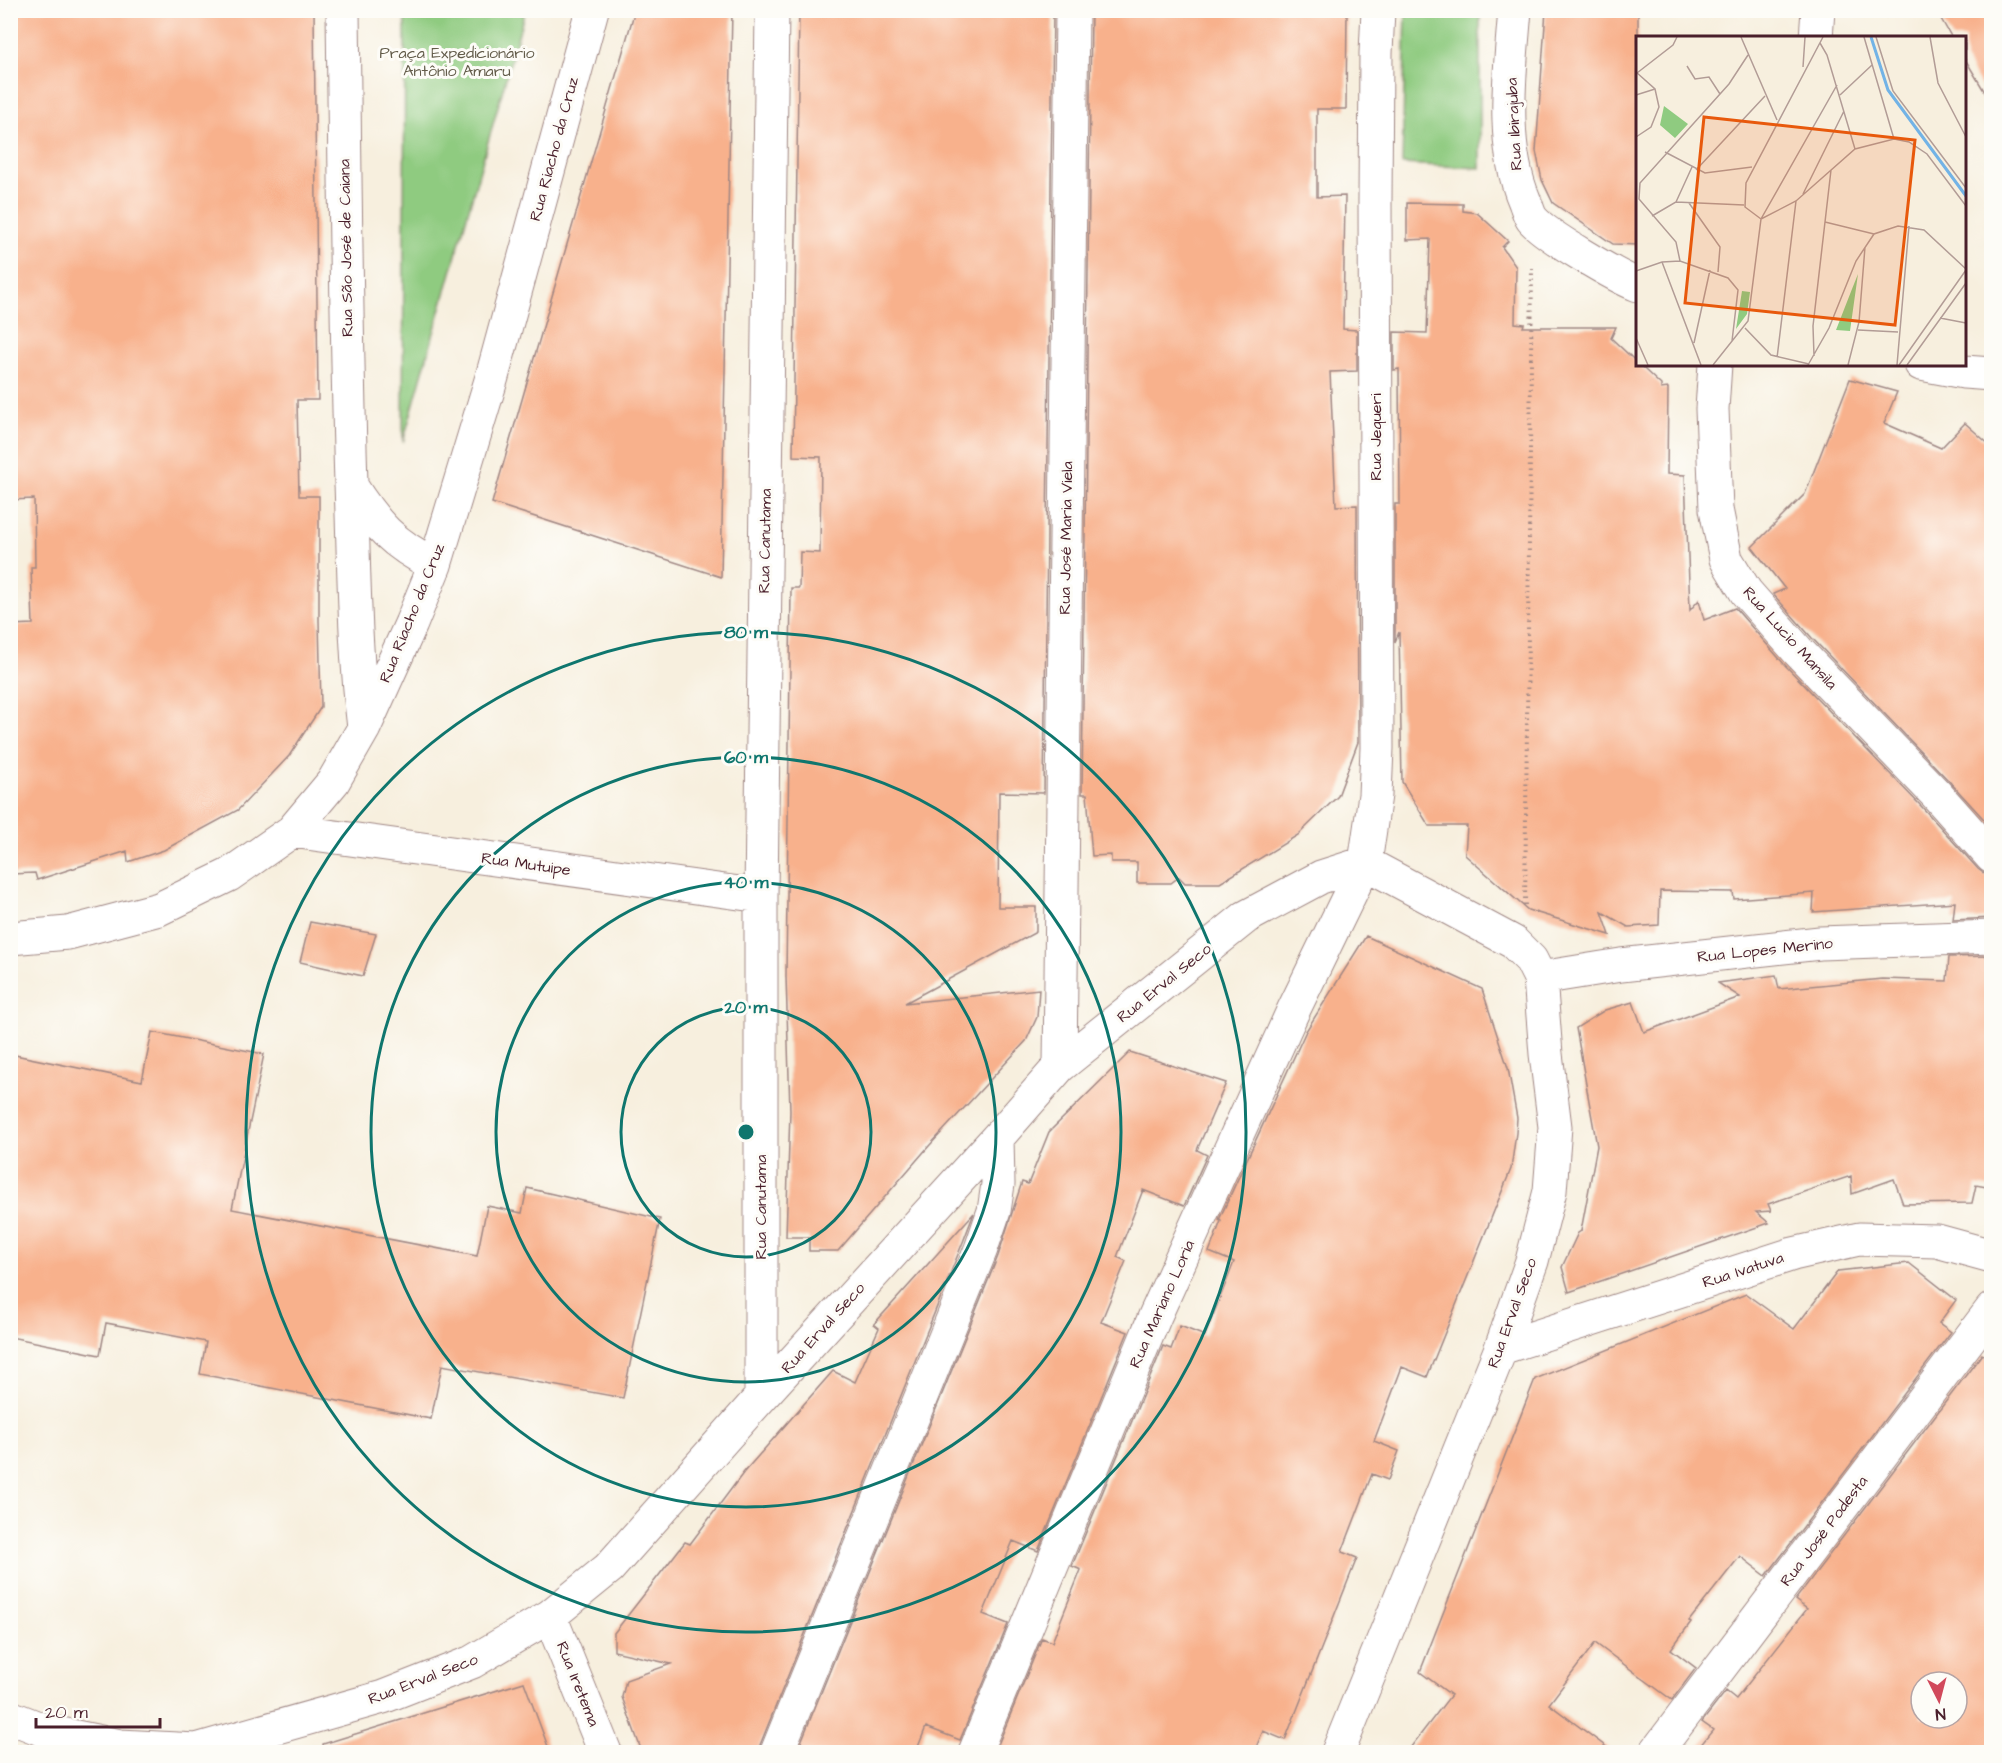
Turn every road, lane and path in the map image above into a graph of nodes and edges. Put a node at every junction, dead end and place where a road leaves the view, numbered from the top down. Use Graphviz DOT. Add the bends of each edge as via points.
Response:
graph roads {
  1 [pos="343,10"];
  2 [pos="592,10"];
  3 [pos="772,10"];
  4 [pos="1072,10"];
  5 [pos="1378,10"];
  6 [pos="1515,10"];
  7 [pos="1818,10"];
  8 [pos="1816,36"];
  9 [pos="1532,219"];
  10 [pos="1636,284"];
  11 [pos="1714,366"];
  12 [pos="1932,366"];
  13 [pos="1992,374"];
  14 [pos="351,486"];
  15 [pos="435,565"];
  16 [pos="364,728"];
  17 [pos="292,831"];
  18 [pos="1992,858"];
  19 [pos="1365,863"];
  20 [pos="761,896"];
  21 [pos="1992,937"];
  22 [pos="10,938"];
  23 [pos="1513,942"];
  24 [pos="1540,978"];
  25 [pos="1060,1066"];
  26 [pos="997,1138"];
  27 [pos="1992,1256"];
  28 [pos="1992,1309"];
  29 [pos="1501,1348"];
  30 [pos="760,1396"];
  31 [pos="550,1616"];
  32 [pos="10,1717"];
  33 [pos="196,1751"];
  34 [pos="605,1752"];
  35 [pos="777,1752"];
  36 [pos="975,1752"];
  37 [pos="1338,1752"];
  38 [pos="1656,1752"];
  1 -- 14 [label="street, Rua São José de Caiana"];
  2 -- 15 [label="street, Rua Riacho da Cruz" via="492,377"];
  3 -- 20 [label="street, Rua Canutama"];
  4 -- 25 [label="street, Rua José Maria Viela"];
  5 -- 19 [label="street, Rua Jequeri" via="1377,748"];
  6 -- 9 [label="street, Rua Ibirajuba" via="1509,97 1514,169"];
  7 -- 8 [label="street"];
  9 -- 10 [label="street" via="1601,266"];
  9 -- 23 [label="path" via="1526,895"];
  11 -- 18 [label="street, Rua Lucio Mansila" via="1716,510 1726,559 1746,592 1798,651"];
  12 -- 13 [label="street"];
  14 -- 15 [label="street" via="370,516 389,536"];
  14 -- 16 [label="street, Rua São José de Caiana" via="354,615"];
  15 -- 16 [label="street, Rua Riacho da Cruz"];
  16 -- 17 [label="street, Rua Riacho da Cruz" via="333,782"];
  17 -- 20 [label="street, Rua Mutuipe"];
  17 -- 22 [label="street, Rua Riacho da Cruz" via="229,875 159,909 68,933"];
  19 -- 23 [label="street, Rua Erval Seco"];
  19 -- 25 [label="street, Rua Erval Seco" via="1321,877 1246,917"];
  19 -- 36 [label="street, Rua Mariano Loria" via="1293,1011 1155,1316"];
  20 -- 30 [label="street, Rua Canutama"];
  21 -- 24 [label="street, Rua Lopes Merino" via="1820,943"];
  23 -- 24 [label="street, Rua Erval Seco" via="1531,960"];
  24 -- 29 [label="street, Rua Erval Seco" via="1555,1127 1550,1191 1532,1261"];
  25 -- 26 [label="street, Rua Erval Seco"];
  26 -- 30 [label="street, Rua Erval Seco"];
  26 -- 35 [label="street" via="998,1184 981,1250"];
  27 -- 29 [label="street, Rua Ivatuva" via="1937,1241 1859,1239 1793,1254"];
  28 -- 38 [label="street, Rua José Podesta"];
  29 -- 37 [label="street, Rua Erval Seco"];
  30 -- 31 [label="street, Rua Erval Seco" via="609,1568"];
  31 -- 33 [label="street, Rua Erval Seco" via="472,1662 382,1697"];
  31 -- 34 [label="street, Rua Iretema"];
  32 -- 33 [label="street, Rua Erval Seco" via="46,1731 120,1746"];
}
